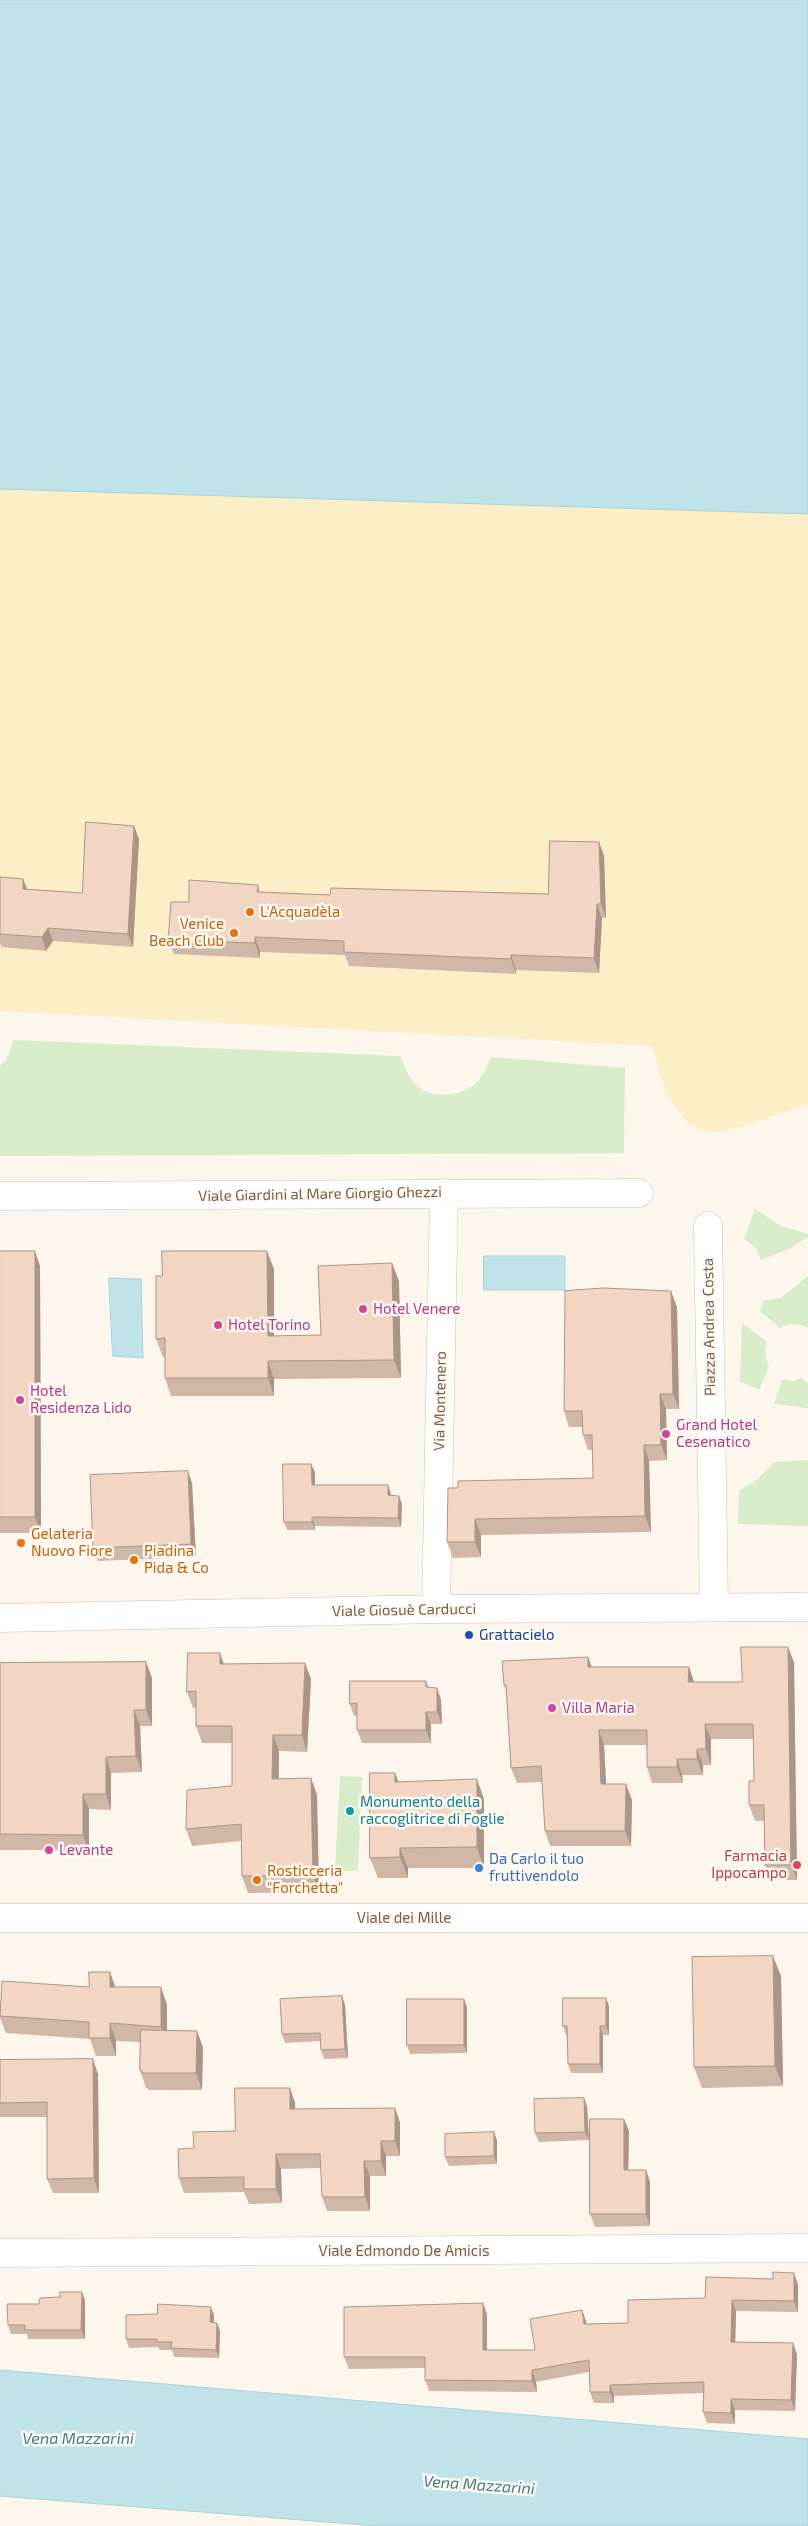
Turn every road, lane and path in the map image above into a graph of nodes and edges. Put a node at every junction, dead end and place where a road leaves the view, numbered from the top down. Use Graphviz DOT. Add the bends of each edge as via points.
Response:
graph roads {
  1 [pos="444,1192"];
  2 [pos="639,1193"];
  3 [pos="0,1196"];
  4 [pos="708,1226"];
  5 [pos="714,1607"];
  6 [pos="808,1607"];
  7 [pos="436,1609"];
  8 [pos="0,1618"];
  9 [pos="0,1918"];
  10 [pos="808,1918"];
  11 [pos="808,2248"];
  12 [pos="0,2253"];
  1 -- 2 [label="street, Viale Giardini al Mare Giorgio Ghezzi"];
  1 -- 3 [label="street, Viale Giardini al Mare Giorgio Ghezzi"];
  1 -- 7 [label="street, Via Montenero"];
  4 -- 5 [label="street, Piazza Andrea Costa"];
  5 -- 6 [label="street, Viale Giosuè Carducci"];
  5 -- 7 [label="street, Viale Giosuè Carducci"];
  7 -- 8 [label="street, Viale Giosuè Carducci"];
  9 -- 10 [label="street, Viale dei Mille"];
  11 -- 12 [label="street, Viale Edmondo De Amicis"];
}
